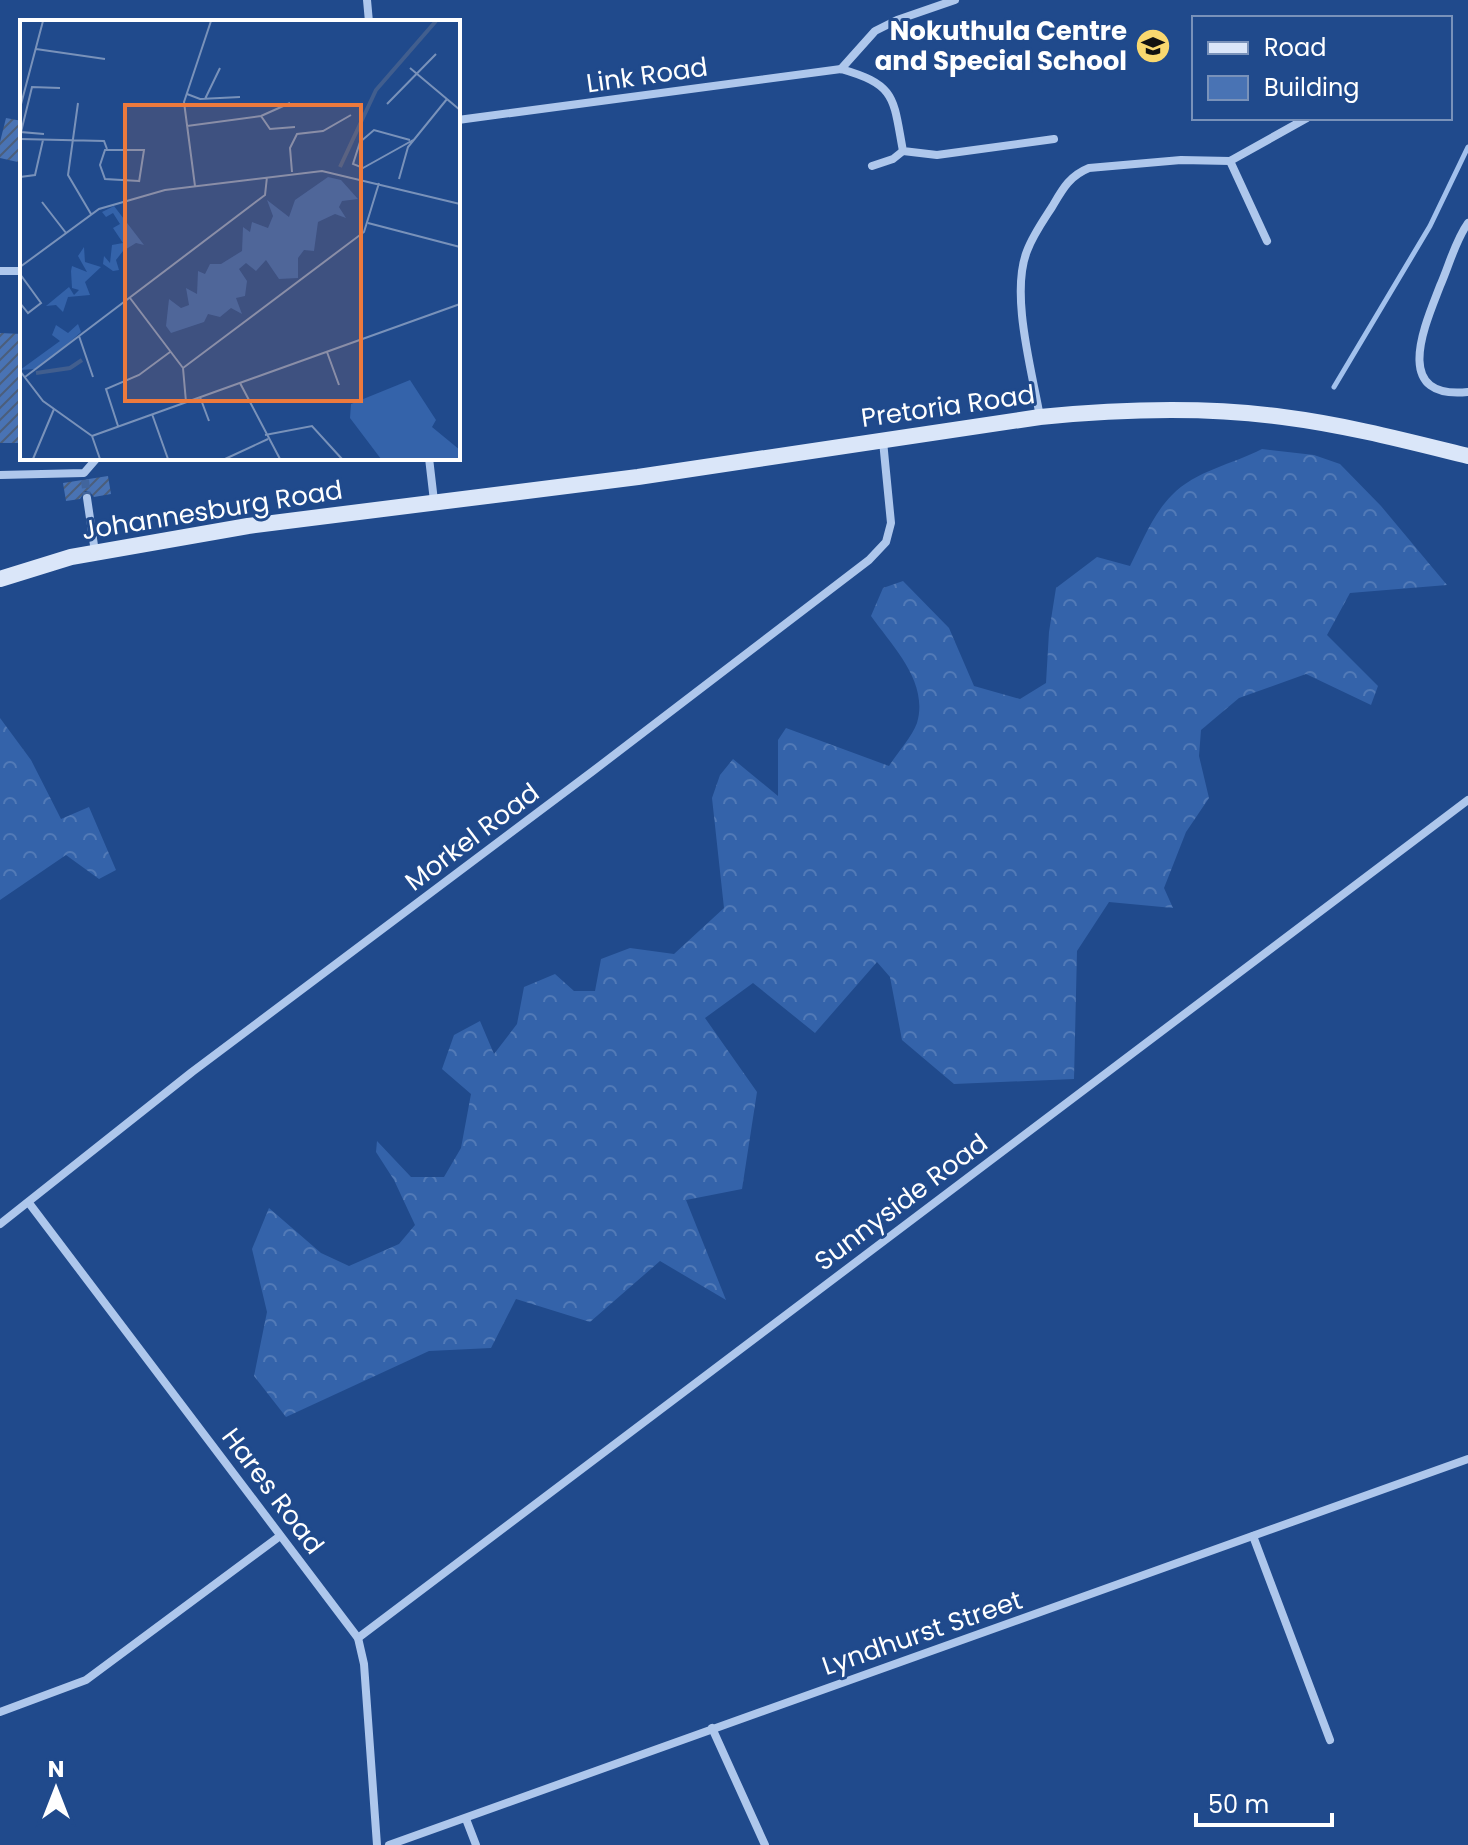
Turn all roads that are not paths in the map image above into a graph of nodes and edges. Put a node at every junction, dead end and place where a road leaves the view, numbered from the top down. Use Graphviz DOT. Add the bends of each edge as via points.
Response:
graph roads {
  1 [pos="367,0"];
  2 [pos="955,0"];
  3 [pos="369,20"];
  4 [pos="841,69"];
  5 [pos="460,120"];
  6 [pos="1303,120"];
  7 [pos="1054,139"];
  8 [pos="903,151"];
  9 [pos="1230,161"];
  10 [pos="872,166"];
  11 [pos="1468,223"];
  12 [pos="1267,241"];
  13 [pos="1468,392"];
  14 [pos="1040,417"];
  15 [pos="883,441"];
  16 [pos="1468,456"];
  17 [pos="96,460"];
  18 [pos="429,460"];
  19 [pos="0,475"];
  20 [pos="87,498"];
  21 [pos="434,501"];
  22 [pos="95,553"];
  23 [pos="0,579"];
  24 [pos="1468,800"];
  25 [pos="29,1203"];
  26 [pos="0,1224"];
  27 [pos="1468,1459"];
  28 [pos="280,1536"];
  29 [pos="1253,1536"];
  30 [pos="358,1638"];
  31 [pos="0,1712"];
  32 [pos="712,1728"];
  33 [pos="1330,1740"];
  34 [pos="466,1819"];
  35 [pos="377,1845"];
  36 [pos="389,1845"];
  37 [pos="476,1845"];
  38 [pos="765,1845"];
  1 -- 3 [label="street"];
  2 -- 4 [label="street" via="875,31"];
  4 -- 5 [label="street, Link Road"];
  4 -- 8 [label="street" via="880,84 893,99"];
  6 -- 9 [label="street"];
  7 -- 8 [label="street" via="937,155"];
  8 -- 10 [label="street"];
  9 -- 12 [label="street"];
  9 -- 14 [label="street" via="1089,168 1068,181 1031,243 1022,269 1022,308"];
  11 -- 13 [label="street" via="1424,328 1418,359 1428,383 1438,390"];
  14 -- 15 [label="main road, Pretoria Road"];
  14 -- 16 [label="main road, Pretoria Road" via="1140,409 1254,414 1336,425"];
  15 -- 21 [label="main road, Pretoria Road"];
  15 -- 25 [label="street, Morkel Road" via="891,523 886,542 869,560 192,1072"];
  17 -- 19 [label="street" via="85,476"];
  18 -- 21 [label="street"];
  20 -- 22 [label="street"];
  21 -- 22 [label="main road, Johannesburg Road"];
  22 -- 23 [label="main road, Johannesburg Road"];
  24 -- 30 [label="street, Sunnyside Road"];
  25 -- 26 [label="street, Morkel Road"];
  25 -- 28 [label="street, Hares Road"];
  27 -- 29 [label="street, Lyndhurst Street"];
  28 -- 30 [label="street, Hares Road"];
  28 -- 31 [label="street" via="86,1680"];
  29 -- 32 [label="street, Lyndhurst Street"];
  29 -- 33 [label="street"];
  30 -- 35 [label="street, Hares Road"];
  32 -- 34 [label="street, Lyndhurst Street"];
  32 -- 38 [label="street"];
  34 -- 36 [label="street, Lyndhurst Street"];
  34 -- 37 [label="street"];
}
